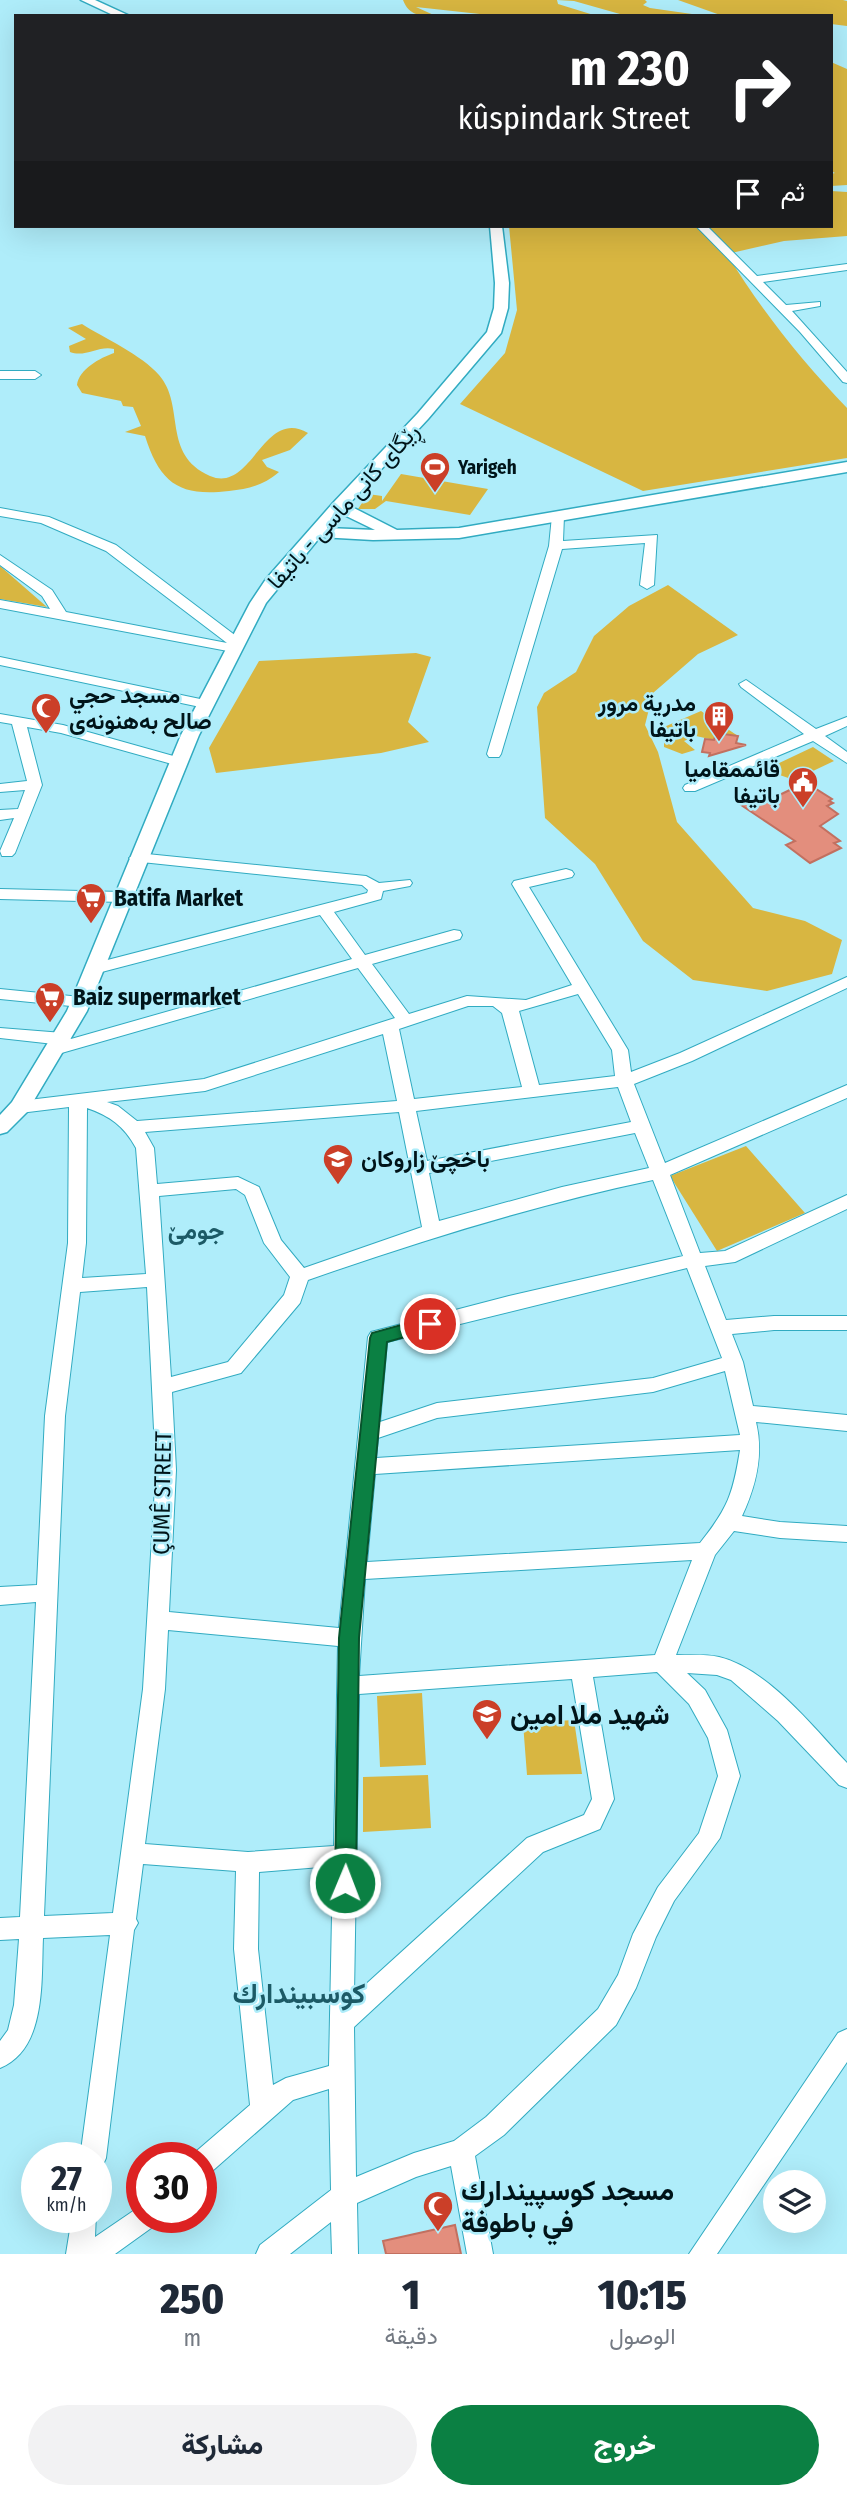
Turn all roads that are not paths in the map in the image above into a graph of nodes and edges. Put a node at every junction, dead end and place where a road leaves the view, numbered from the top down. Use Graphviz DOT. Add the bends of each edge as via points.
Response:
graph roads {
  1 [pos="86,0"];
  2 [pos="120,14"];
  3 [pos="496,228"];
  4 [pos="703,228"];
  5 [pos="847,267"];
  6 [pos="754,280"];
  7 [pos="816,304"];
  8 [pos="783,309"];
  9 [pos="0,375"];
  10 [pos="34,375"];
  11 [pos="847,379"];
  12 [pos="847,467"];
  13 [pos="338,506"];
  14 [pos="0,512"];
  15 [pos="558,516"];
  16 [pos="314,534"];
  17 [pos="395,534"];
  18 [pos="556,546"];
  19 [pos="0,559"];
  20 [pos="647,585"];
  21 [pos="0,604"];
  22 [pos="61,616"];
  23 [pos="234,645"];
  24 [pos="0,661"];
  25 [pos="746,684"];
  26 [pos="205,704"];
  27 [pos="0,718"];
  28 [pos="18,721"];
  29 [pos="847,721"];
  30 [pos="813,735"];
  31 [pos="494,754"];
  32 [pos="847,759"];
  33 [pos="179,762"];
  34 [pos="35,785"];
  35 [pos="0,788"];
  36 [pos="690,788"];
  37 [pos="25,813"];
  38 [pos="0,815"];
  39 [pos="7,853"];
  40 [pos="137,858"];
  41 [pos="566,874"];
  42 [pos="404,883"];
  43 [pos="376,888"];
  44 [pos="0,894"];
  45 [pos="122,897"];
  46 [pos="325,911"];
  47 [pos="454,935"];
  48 [pos="359,961"];
  49 [pos="94,970"];
  50 [pos="847,982"];
  51 [pos="582,987"];
  52 [pos="0,994"];
  53 [pos="81,1002"];
  54 [pos="505,1006"];
  55 [pos="398,1024"];
  56 [pos="0,1033"];
  57 [pos="60,1043"];
  58 [pos="624,1081"];
  59 [pos="533,1091"];
  60 [pos="847,1091"];
  61 [pos="78,1099"];
  62 [pos="406,1105"];
  63 [pos="20,1107"];
  64 [pos="642,1126"];
  65 [pos="0,1127"];
  66 [pos="133,1127"];
  67 [pos="419,1169"];
  68 [pos="661,1172"];
  69 [pos="149,1191"];
  70 [pos="847,1201"];
  71 [pos="432,1230"];
  72 [pos="695,1260"];
  73 [pos="300,1276"];
  74 [pos="156,1280"];
  75 [pos="71,1286"];
  76 [pos="847,1323"];
  77 [pos="720,1328"];
  78 [pos="733,1362"];
  79 [pos="161,1388"];
  80 [pos="745,1413"];
  81 [pos="847,1423"];
  82 [pos="369,1433"];
  83 [pos="751,1442"];
  84 [pos="366,1467"];
  85 [pos="729,1522"];
  86 [pos="847,1534"];
  87 [pos="706,1551"];
  88 [pos="356,1572"];
  89 [pos="46,1594"];
  90 [pos="0,1596"];
  91 [pos="158,1619"];
  92 [pos="349,1638"];
  93 [pos="662,1663"];
  94 [pos="581,1669"];
  95 [pos="349,1686"];
  96 [pos="847,1778"];
  97 [pos="134,1853"];
  98 [pos="346,1855"];
  99 [pos="248,1862"];
  100 [pos="126,1923"];
  101 [pos="0,1929"];
  102 [pos="31,1929"];
  103 [pos="343,2021"];
  104 [pos="847,2041"];
  105 [pos="0,2056"];
  106 [pos="341,2074"];
  107 [pos="263,2110"];
  108 [pos="95,2142"];
  109 [pos="217,2150"];
  110 [pos="461,2151"];
  111 [pos="345,2195"];
  112 [pos="126,2231"];
  113 [pos="82,2233"];
  114 [pos="79,2254"];
  115 [pos="93,2254"];
  116 [pos="269,2254"];
  117 [pos="345,2254"];
  118 [pos="480,2254"];
  119 [pos="702,2254"];
  1 -- 2 [label="main road"];
  3 -- 13 [label="main road, ڕێگای کانی ماسی - باتيفا" via="502,282 494,333"];
  4 -- 6 [label="street"];
  5 -- 6 [label="street"];
  6 -- 8 [label="street"];
  7 -- 8 [label="street"];
  8 -- 11 [label="street"];
  9 -- 10 [label="street"];
  12 -- 15 [label="main road"];
  13 -- 16 [label="main road, ڕێگای کانی ماسی - باتيفا"];
  13 -- 17 [label="main road"];
  14 -- 23 [label="street" via="44,520 111,548"];
  15 -- 17 [label="main road" via="459,533"];
  15 -- 18 [label="street"];
  16 -- 17 [label="main road"];
  16 -- 17 [label="main road"];
  16 -- 23 [label="main road, ڕێگای کانی ماسی - باتيفا" via="272,582"];
  18 -- 20 [label="street" via="652,538"];
  18 -- 31 [label="street"];
  19 -- 22 [label="street" via="47,593"];
  21 -- 22 [label="street"];
  22 -- 23 [label="street"];
  23 -- 26 [label="main road, ڕێگای کانی ماسی - باتيفا"];
  24 -- 26 [label="street"];
  25 -- 30 [label="street"];
  26 -- 33 [label="main road, ڕێگای کانی ماسی - باتيفا"];
  27 -- 28 [label="street"];
  28 -- 33 [label="street"];
  28 -- 34 [label="street"];
  29 -- 30 [label="street"];
  30 -- 32 [label="street"];
  30 -- 36 [label="street"];
  33 -- 40 [label="main road, ڕێگای کانی ماسی - باتيفا"];
  34 -- 35 [label="street"];
  34 -- 37 [label="street"];
  37 -- 38 [label="street"];
  37 -- 39 [label="street"];
  40 -- 43 [label="street" via="366,881"];
  40 -- 45 [label="main road, ڕێگای کانی ماسی - باتيفا"];
  41 -- 51 [label="street" via="520,884"];
  42 -- 43 [label="street"];
  43 -- 46 [label="street" via="375,897"];
  44 -- 45 [label="street"];
  45 -- 49 [label="main road, ڕێگای کانی ماسی - باتيفا"];
  46 -- 48 [label="street"];
  46 -- 49 [label="street"];
  47 -- 48 [label="street"];
  48 -- 55 [label="street"];
  48 -- 57 [label="street"];
  49 -- 53 [label="main road, ڕێگای کانی ماسی - باتيفا"];
  50 -- 58 [label="street"];
  51 -- 54 [label="street" via="527,1005"];
  51 -- 58 [label="street" via="620,1050"];
  52 -- 53 [label="street"];
  53 -- 57 [label="main road, ڕێگای کانی ماسی - باتيفا"];
  54 -- 55 [label="street" via="497,1001 467,1001"];
  54 -- 59 [label="street"];
  55 -- 61 [label="street" via="205,1085"];
  55 -- 62 [label="street"];
  56 -- 57 [label="street"];
  57 -- 63 [label="main road, ڕێگای کانی ماسی - باتيفا"];
  58 -- 59 [label="street"];
  58 -- 64 [label="street"];
  59 -- 62 [label="street"];
  60 -- 68 [label="street"];
  61 -- 63 [label="street"];
  61 -- 66 [label="street" via="112,1110"];
  61 -- 75 [label="street" via="77,1243"];
  62 -- 66 [label="street"];
  62 -- 67 [label="street"];
  63 -- 65 [label="main road, ڕێگای کانی ماسی - باتيفا"];
  64 -- 67 [label="street"];
  64 -- 68 [label="street"];
  66 -- 69 [label="street, ÇUMÊ STREET" via="145,1148"];
  67 -- 71 [label="street"];
  68 -- 71 [label="street"];
  68 -- 72 [label="street"];
  69 -- 73 [label="street" via="238,1183 257,1198 273,1243"];
  69 -- 74 [label="street, ÇUMÊ STREET"];
  70 -- 72 [label="street" via="728,1257"];
  71 -- 73 [label="street"];
  72 -- 77 [label="street"];
  72 -- 82 [label="street" via="378,1338"];
  73 -- 79 [label="street" via="293,1298 234,1368"];
  74 -- 75 [label="street"];
  74 -- 79 [label="street, ÇUMÊ STREET"];
  75 -- 89 [label="street" via="55,1416"];
  76 -- 77 [label="street"];
  77 -- 78 [label="street"];
  78 -- 80 [label="street"];
  78 -- 82 [label="street" via="653,1385 437,1411"];
  79 -- 91 [label="street, ÇUMÊ STREET" via="166,1470"];
  80 -- 81 [label="street"];
  80 -- 83 [label="street"];
  82 -- 84 [label="street"];
  83 -- 84 [label="street"];
  83 -- 85 [label="street" via="744,1490"];
  84 -- 88 [label="street"];
  85 -- 86 [label="street"];
  85 -- 87 [label="street"];
  87 -- 88 [label="street"];
  87 -- 93 [label="street"];
  88 -- 92 [label="street"];
  89 -- 90 [label="street"];
  89 -- 102 [label="street"];
  91 -- 92 [label="street"];
  91 -- 97 [label="street, ÇUMÊ STREET"];
  92 -- 95 [label="street"];
  93 -- 94 [label="street"];
  93 -- 96 [label="street" via="718,1666 739,1674 817,1744"];
  93 -- 110 [label="street" via="697,1697 719,1737 729,1776 709,1838 666,1895 607,2017 495,2126"];
  94 -- 95 [label="street"];
  94 -- 103 [label="street" via="603,1799 598,1814 581,1828 535,1844"];
  95 -- 98 [label="street"];
  97 -- 99 [label="street"];
  97 -- 100 [label="street, ÇUMÊ STREET"];
  98 -- 99 [label="street"];
  98 -- 103 [label="street"];
  99 -- 107 [label="street" via="246,1948"];
  100 -- 102 [label="street"];
  100 -- 108 [label="street, ÇUMÊ STREET"];
  101 -- 102 [label="street"];
  102 -- 105 [label="street" via="21,2033 13,2048"];
  103 -- 106 [label="street"];
  104 -- 119 [label="street"];
  106 -- 107 [label="street" via="286,2090"];
  106 -- 111 [label="street"];
  107 -- 109 [label="street"];
  110 -- 111 [label="street" via="414,2165"];
  110 -- 118 [label="street"];
  111 -- 116 [label="street"];
  111 -- 117 [label="street"];
  112 -- 115 [label="street"];
  113 -- 114 [label="street"];
}
